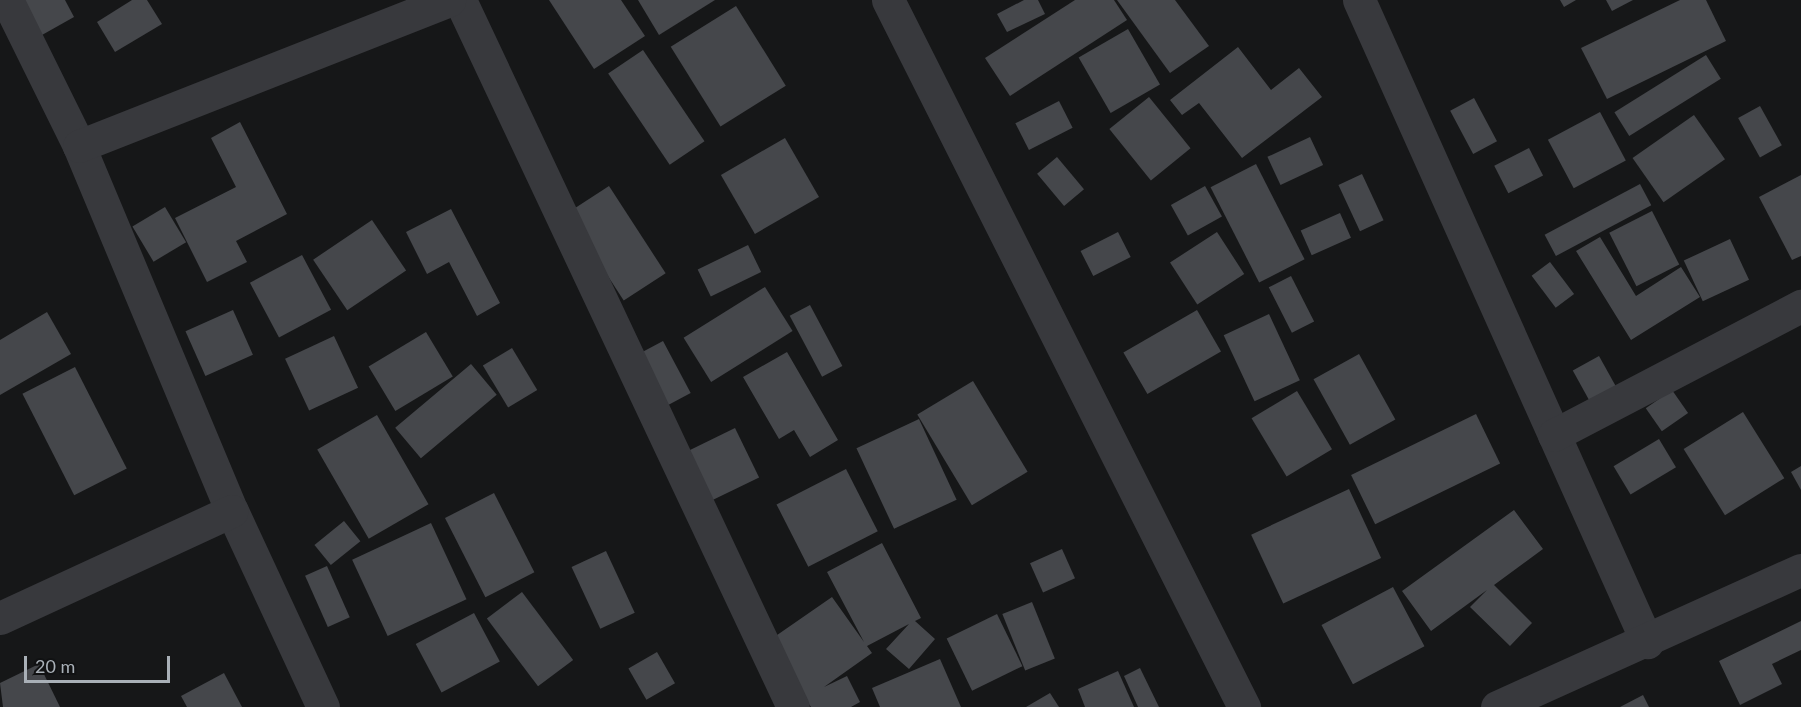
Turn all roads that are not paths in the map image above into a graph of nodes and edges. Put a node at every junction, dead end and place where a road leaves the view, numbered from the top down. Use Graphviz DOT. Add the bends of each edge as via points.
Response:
graph roads {
  1 [pos="7,0"];
  2 [pos="449,0"];
  3 [pos="459,0"];
  4 [pos="888,0"];
  5 [pos="1359,0"];
  6 [pos="79,146"];
  7 [pos="1801,306"];
  8 [pos="1554,435"];
  9 [pos="232,511"];
  10 [pos="1801,570"];
  11 [pos="0,618"];
  12 [pos="1647,642"];
  13 [pos="323,707"];
  14 [pos="793,707"];
  15 [pos="1244,707"];
  16 [pos="1497,707"];
  1 -- 6 [label="street"];
  2 -- 6 [label="street"];
  3 -- 14 [label="street"];
  4 -- 15 [label="street"];
  5 -- 8 [label="street"];
  6 -- 9 [label="street"];
  7 -- 8 [label="street"];
  8 -- 12 [label="street"];
  9 -- 11 [label="street"];
  9 -- 13 [label="street"];
  10 -- 12 [label="street"];
  12 -- 16 [label="street"];
}
